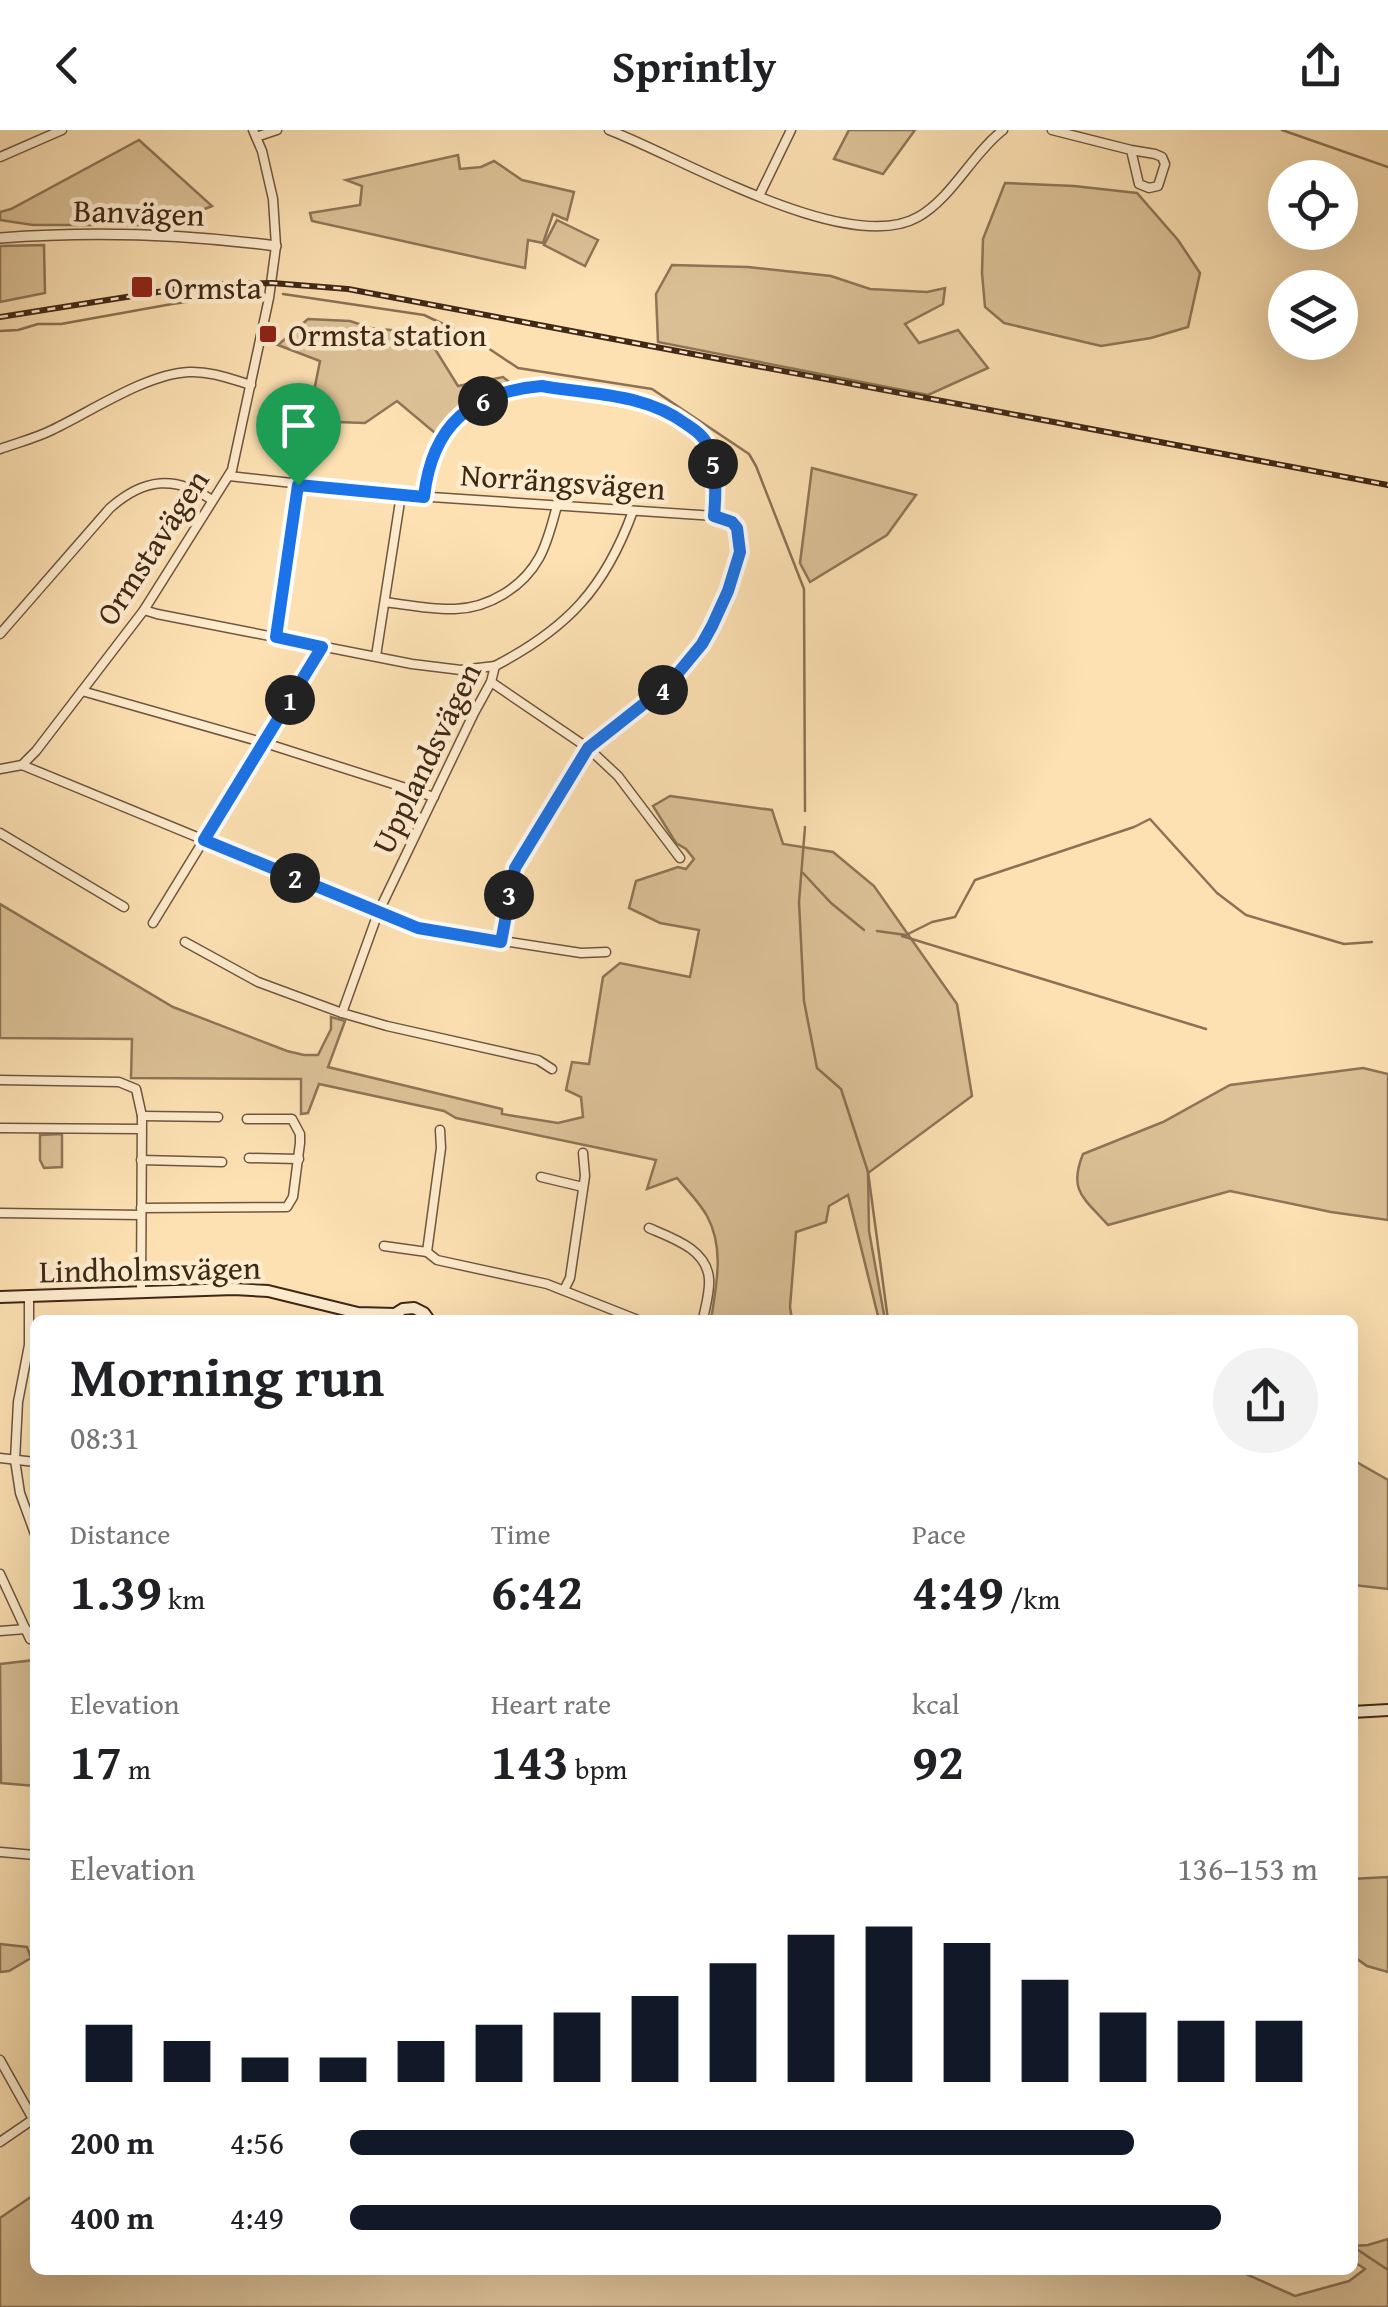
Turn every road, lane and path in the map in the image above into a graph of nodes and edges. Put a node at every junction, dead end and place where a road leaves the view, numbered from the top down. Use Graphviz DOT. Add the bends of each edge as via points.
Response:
graph roads {
  1 [pos="62,130"];
  2 [pos="277,130"];
  3 [pos="609,130"];
  4 [pos="791,130"];
  5 [pos="1003,130"];
  6 [pos="1052,130"];
  7 [pos="254,133"];
  8 [pos="1131,150"];
  9 [pos="0,158"];
  10 [pos="758,196"];
  11 [pos="0,238"];
  12 [pos="276,246"];
  13 [pos="251,385"];
  14 [pos="0,449"];
  15 [pos="229,476"];
  16 [pos="298,485"];
  17 [pos="401,495"];
  18 [pos="424,497"];
  19 [pos="212,500"];
  20 [pos="557,506"];
  21 [pos="632,510"];
  22 [pos="714,516"];
  23 [pos="385,602"];
  24 [pos="144,610"];
  25 [pos="0,634"];
  26 [pos="276,637"];
  27 [pos="322,647"];
  28 [pos="376,656"];
  29 [pos="494,666"];
  30 [pos="491,682"];
  31 [pos="82,691"];
  32 [pos="265,743"];
  33 [pos="588,748"];
  34 [pos="22,765"];
  35 [pos="0,769"];
  36 [pos="434,797"];
  37 [pos="0,833"];
  38 [pos="204,840"];
  39 [pos="680,858"];
  40 [pos="124,906"];
  41 [pos="378,913"];
  42 [pos="153,923"];
  43 [pos="185,942"];
  44 [pos="501,942"];
  45 [pos="606,952"];
  46 [pos="342,1013"];
  47 [pos="552,1068"];
  48 [pos="0,1080"];
  49 [pos="142,1116"];
  50 [pos="218,1117"];
  51 [pos="247,1119"];
  52 [pos="0,1128"];
  53 [pos="142,1129"];
  54 [pos="440,1130"];
  55 [pos="583,1153"];
  56 [pos="249,1158"];
  57 [pos="298,1159"];
  58 [pos="142,1160"];
  59 [pos="222,1162"];
  60 [pos="541,1177"];
  61 [pos="584,1187"];
  62 [pos="141,1212"];
  63 [pos="0,1213"];
  64 [pos="648,1228"];
  65 [pos="384,1246"];
  66 [pos="426,1252"];
  67 [pos="564,1290"];
  68 [pos="141,1292"];
  69 [pos="0,1296"];
  70 [pos="28,1296"];
  71 [pos="358,1313"];
  72 [pos="361,1315"];
  73 [pos="375,1315"];
  74 [pos="395,1315"];
  75 [pos="425,1315"];
  76 [pos="626,1315"];
  77 [pos="703,1315"];
  78 [pos="0,1458"];
  79 [pos="15,1460"];
  80 [pos="30,1462"];
  81 [pos="30,1520"];
  82 [pos="0,1574"];
  83 [pos="3,1587"];
  84 [pos="26,1629"];
  85 [pos="0,1631"];
  86 [pos="30,1639"];
  87 [pos="1388,1710"];
  88 [pos="1358,1712"];
  89 [pos="0,1852"];
  90 [pos="30,1855"];
  91 [pos="0,2060"];
  92 [pos="30,2111"];
  93 [pos="30,2121"];
  94 [pos="0,2142"];
  1 -- 9 [label="street"];
  2 -- 7 [label="street"];
  3 -- 10 [label="street"];
  4 -- 10 [label="street"];
  5 -- 10 [label="street" via="933,207 906,224 856,225"];
  6 -- 8 [label="street"];
  7 -- 12 [label="street, Ormstavägen" via="273,200"];
  8 -- 8 [label="street" via="1139,184 1158,186 1164,160"];
  11 -- 12 [label="street, Banvägen" via="144,236"];
  12 -- 13 [label="street, Ormstavägen"];
  13 -- 14 [label="street" via="198,372 172,375"];
  13 -- 15 [label="street, Ormstavägen"];
  15 -- 16 [label="street, Norrängsvägen"];
  15 -- 19 [label="street, Ormstavägen"];
  16 -- 17 [label="street, Norrängsvägen"];
  16 -- 26 [label="street"];
  17 -- 18 [label="street, Norrängsvägen"];
  17 -- 23 [label="street"];
  18 -- 20 [label="street, Norrängsvägen"];
  18 -- 22 [label="street" via="430,459 454,422 501,393 542,386 628,398 690,426 706,441 714,465"];
  19 -- 24 [label="street, Ormstavägen"];
  19 -- 25 [label="street" via="168,482 130,492"];
  20 -- 21 [label="street, Norrängsvägen"];
  20 -- 23 [label="street" via="538,560 501,596 459,609"];
  21 -- 22 [label="street, Norrängsvägen"];
  21 -- 29 [label="street, Upplandsvägen" via="614,556 574,612"];
  22 -- 33 [label="street" via="737,528 740,552 712,626 669,684"];
  23 -- 28 [label="street"];
  24 -- 26 [label="street"];
  24 -- 31 [label="street, Ormstavägen"];
  26 -- 27 [label="street"];
  27 -- 28 [label="street"];
  27 -- 32 [label="street"];
  28 -- 29 [label="street" via="461,670"];
  29 -- 30 [label="street, Upplandsvägen"];
  30 -- 33 [label="street"];
  30 -- 36 [label="street, Upplandsvägen"];
  31 -- 32 [label="street"];
  31 -- 34 [label="street, Ormstavägen"];
  32 -- 36 [label="street"];
  32 -- 38 [label="street"];
  33 -- 39 [label="street" via="618,776"];
  33 -- 44 [label="street" via="515,868"];
  34 -- 35 [label="street"];
  34 -- 38 [label="street"];
  36 -- 41 [label="street, Upplandsvägen"];
  37 -- 40 [label="street"];
  38 -- 41 [label="street"];
  38 -- 42 [label="street"];
  41 -- 44 [label="street" via="418,928"];
  41 -- 46 [label="street, Upplandsvägen"];
  43 -- 46 [label="street" via="258,982"];
  44 -- 45 [label="street"];
  46 -- 47 [label="street"];
  48 -- 49 [label="street" via="119,1082 136,1090"];
  49 -- 50 [label="street"];
  49 -- 53 [label="street"];
  51 -- 57 [label="street" via="292,1119 300,1134"];
  52 -- 53 [label="street"];
  53 -- 58 [label="street"];
  54 -- 66 [label="street"];
  55 -- 61 [label="street"];
  56 -- 57 [label="street"];
  57 -- 62 [label="street" via="287,1207"];
  58 -- 59 [label="street"];
  58 -- 62 [label="street"];
  60 -- 61 [label="street"];
  61 -- 67 [label="street"];
  62 -- 63 [label="street"];
  62 -- 68 [label="street"];
  64 -- 77 [label="street" via="695,1251 704,1263 709,1276"];
  65 -- 66 [label="street"];
  66 -- 67 [label="street"];
  67 -- 76 [label="street"];
  68 -- 70 [label="main road, Lindholmsvägen"];
  68 -- 71 [label="main road, Lindholmsvägen" via="268,1290"];
  69 -- 70 [label="main road, Lindholmsvägen"];
  70 -- 79 [label="street"];
  71 -- 72 [label="main road, Lindholmsvägen"];
  71 -- 73 [label="main road, Lindholmsvägen"];
  74 -- 75 [label="main road, Lindholmsvägen" via="414,1308"];
  78 -- 79 [label="street"];
  79 -- 80 [label="street"];
  79 -- 81 [label="street"];
  82 -- 83 [label="street"];
  83 -- 84 [label="street"];
  84 -- 85 [label="street"];
  84 -- 86 [label="street"];
  87 -- 88 [label="main road"];
  89 -- 90 [label="street"];
  91 -- 92 [label="street"];
  93 -- 94 [label="street"];
}
